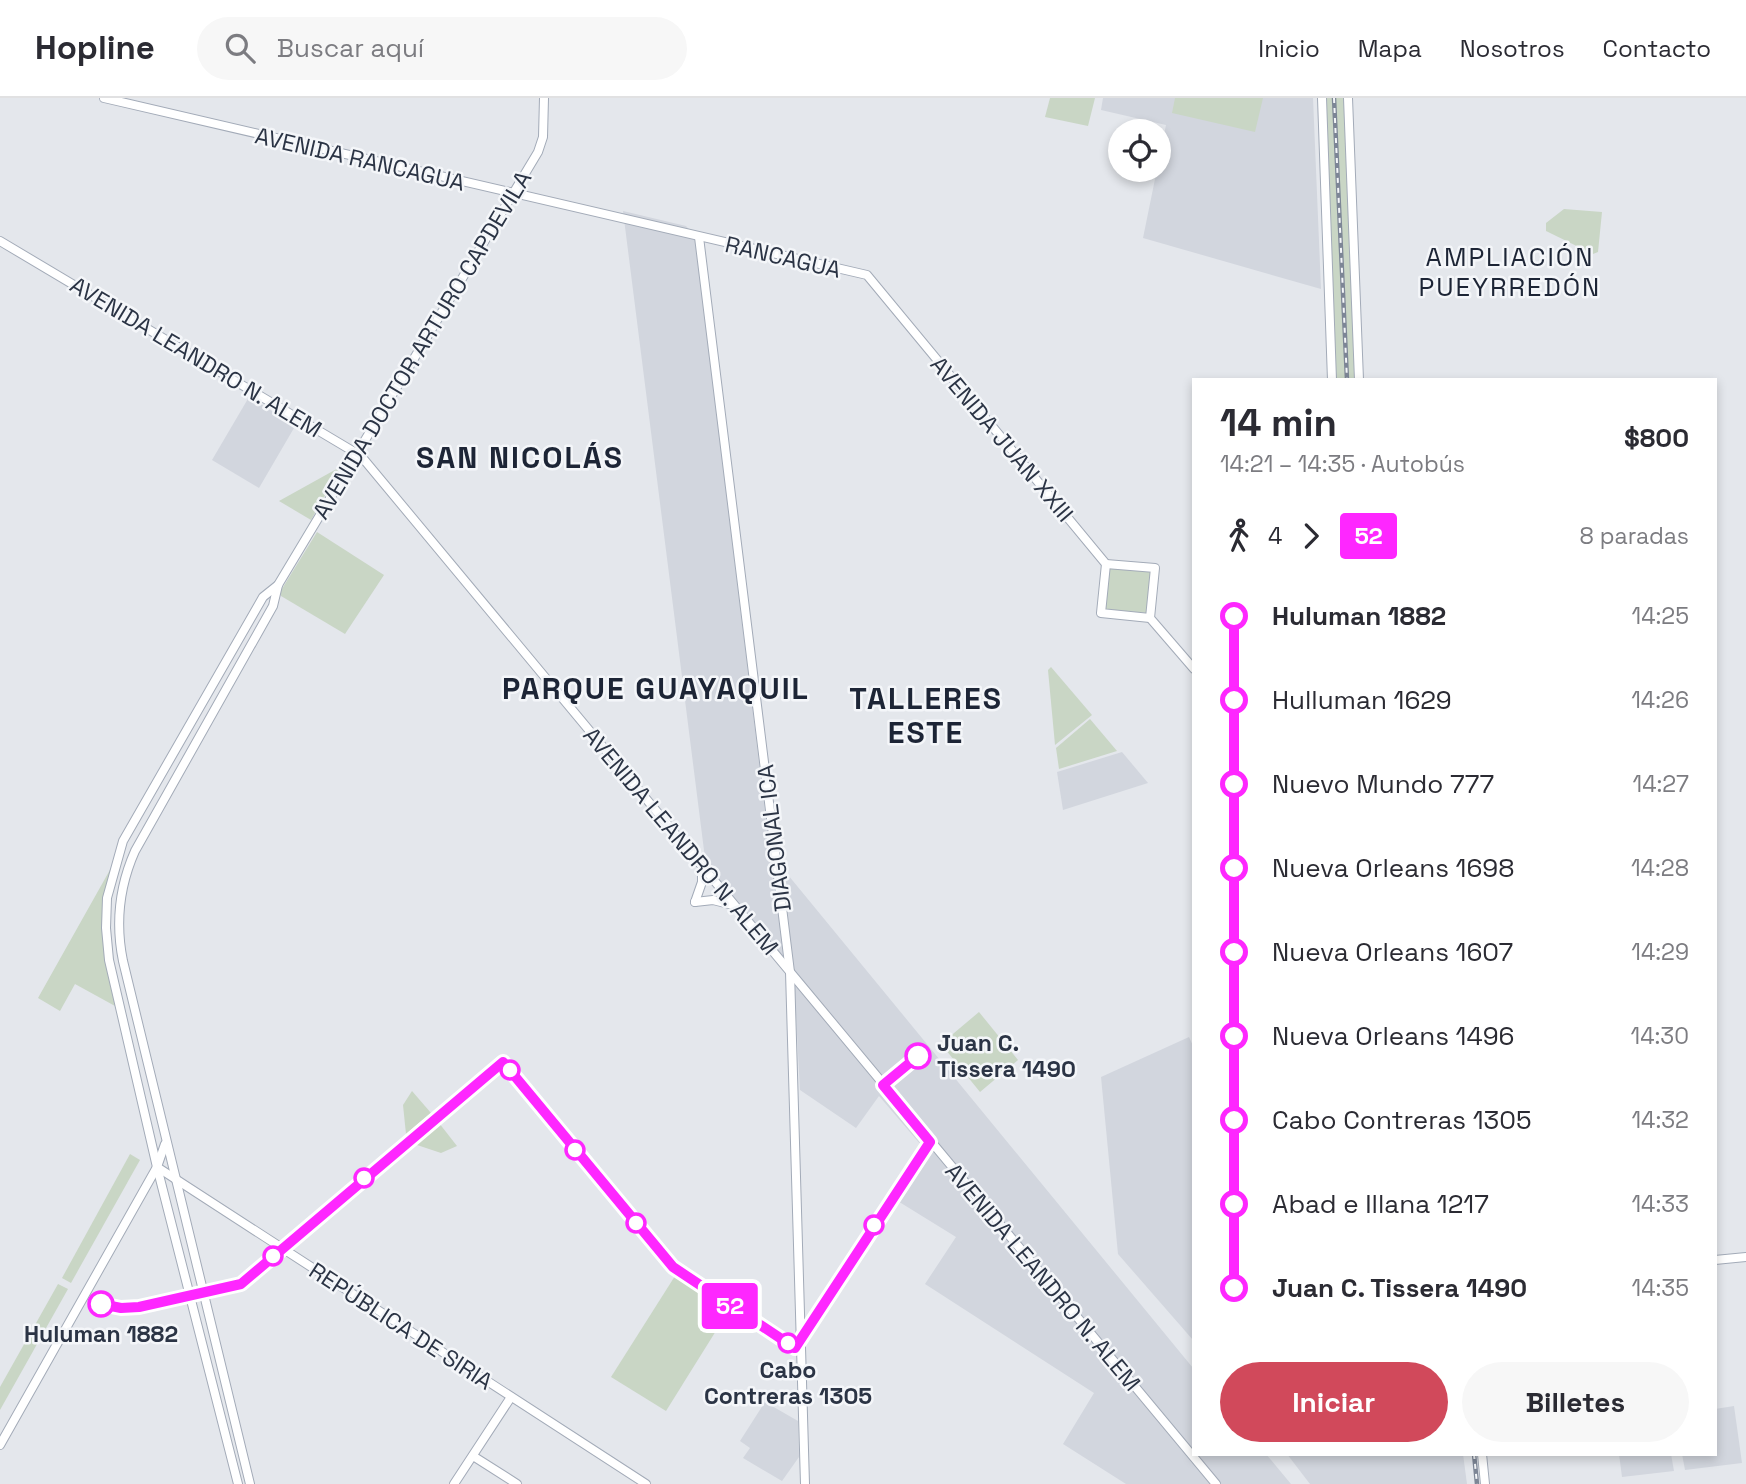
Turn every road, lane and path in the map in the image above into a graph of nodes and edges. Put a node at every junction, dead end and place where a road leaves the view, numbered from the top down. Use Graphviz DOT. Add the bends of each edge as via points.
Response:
graph roads {
  1 [pos="104,98"];
  2 [pos="544,98"];
  3 [pos="1322,98"];
  4 [pos="1348,98"];
  5 [pos="513,194"];
  6 [pos="699,237"];
  7 [pos="0,241"];
  8 [pos="867,275"];
  9 [pos="1332,378"];
  10 [pos="1359,378"];
  11 [pos="357,453"];
  12 [pos="1106,564"];
  13 [pos="278,585"];
  14 [pos="1150,618"];
  15 [pos="1192,666"];
  16 [pos="702,866"];
  17 [pos="733,905"];
  18 [pos="790,972"];
  19 [pos="166,1141"];
  20 [pos="157,1167"];
  21 [pos="174,1178"];
  22 [pos="1746,1255"];
  23 [pos="1717,1258"];
  24 [pos="512,1397"];
  25 [pos="0,1445"];
  26 [pos="1192,1455"];
  27 [pos="473,1456"];
  28 [pos="1193,1456"];
  29 [pos="1482,1456"];
  30 [pos="238,1484"];
  31 [pos="250,1484"];
  32 [pos="454,1484"];
  33 [pos="517,1484"];
  34 [pos="646,1484"];
  35 [pos="805,1484"];
  36 [pos="1216,1484"];
  37 [pos="1485,1484"];
  1 -- 5 [label="main road, AVENIDA RANCAGUA"];
  2 -- 5 [label="main road, AVENIDA DOCTOR ARTURO CAPDEVILA" via="542,143"];
  3 -- 9 [label="main road"];
  4 -- 10 [label="main road"];
  5 -- 6 [label="main road, AVENIDA RANCAGUA"];
  5 -- 11 [label="main road, AVENIDA DOCTOR ARTURO CAPDEVILA"];
  6 -- 8 [label="main road, RANCAGUA"];
  6 -- 18 [label="main road, DIAGONAL ICA"];
  7 -- 11 [label="main road, AVENIDA LEANDRO N. ALEM"];
  8 -- 12 [label="main road, AVENIDA JUAN XXIII"];
  11 -- 13 [label="main road, AVENIDA DOCTOR ARTURO CAPDEVILA"];
  11 -- 16 [label="main road, AVENIDA LEANDRO N. ALEM"];
  12 -- 14 [label="main road" via="1101,613"];
  12 -- 14 [label="main road" via="1155,568"];
  13 -- 19 [label="main road, AVENIDA DOCTOR ARTURO CAPDEVILA" via="273,606 135,851 121,892 120,944"];
  13 -- 20 [label="main road, AVENIDA DOCTOR ARTURO CAPDEVILA" via="263,597 123,841 109,886 109,960"];
  14 -- 15 [label="main road"];
  16 -- 17 [label="main road, AVENIDA LEANDRO N. ALEM"];
  16 -- 17 [label="main road" via="695,902"];
  17 -- 18 [label="main road, AVENIDA LEANDRO N. ALEM"];
  18 -- 26 [label="main road, AVENIDA LEANDRO N. ALEM"];
  18 -- 35 [label="main road, DIAGONAL ICA"];
  19 -- 20 [label="main road"];
  19 -- 21 [label="main road, AVENIDA DOCTOR ARTURO CAPDEVILA"];
  20 -- 21 [label="main road, REPÚBLICA DE SIRIA"];
  20 -- 25 [label="main road"];
  20 -- 30 [label="main road, AVENIDA DOCTOR ARTURO CAPDEVILA"];
  21 -- 24 [label="main road, REPÚBLICA DE SIRIA"];
  21 -- 31 [label="main road, AVENIDA DOCTOR ARTURO CAPDEVILA"];
  22 -- 23 [label="main road"];
  24 -- 27 [label="main road"];
  24 -- 34 [label="main road, REPÚBLICA DE SIRIA"];
  27 -- 32 [label="main road"];
  27 -- 33 [label="main road"];
  28 -- 36 [label="main road, AVENIDA LEANDRO N. ALEM"];
  29 -- 37 [label="main road"];
}
